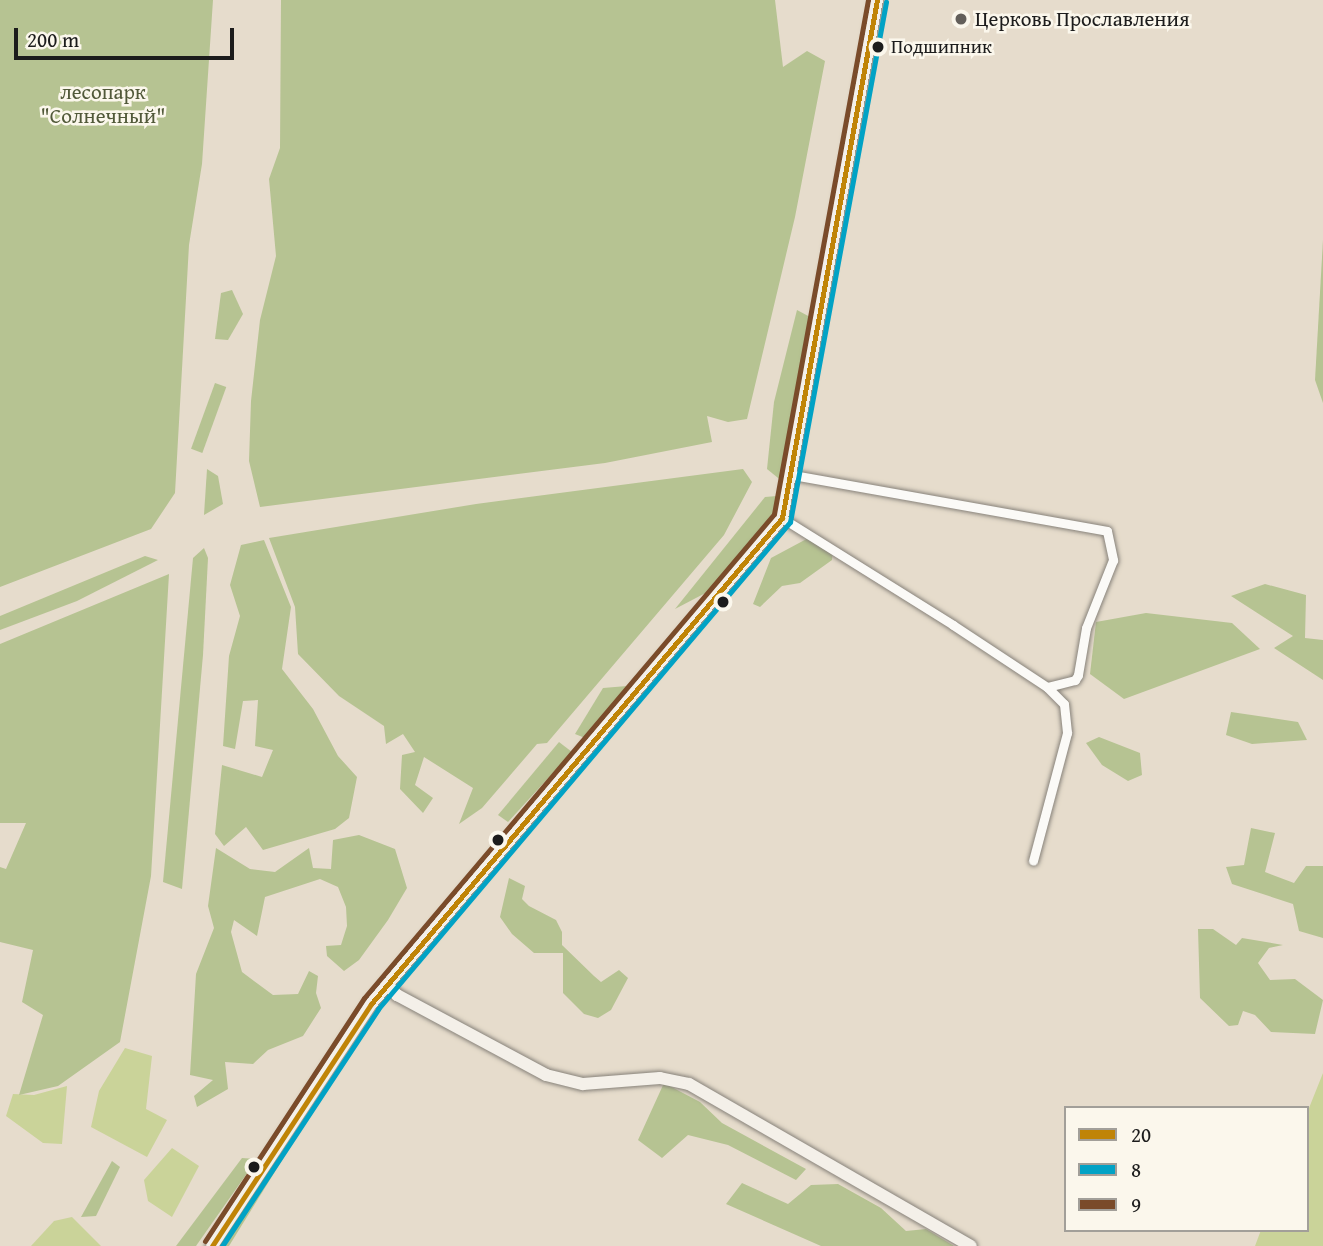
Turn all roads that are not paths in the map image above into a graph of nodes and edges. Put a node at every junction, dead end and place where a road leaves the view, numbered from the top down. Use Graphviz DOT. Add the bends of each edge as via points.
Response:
graph roads {
  1 [pos="877,0"];
  2 [pos="793,475"];
  3 [pos="782,518"];
  4 [pos="1047,687"];
  5 [pos="1033,861"];
  6 [pos="387,984"];
  7 [pos="212,1246"];
  8 [pos="971,1246"];
  1 -- 2 [label="main road"];
  2 -- 3 [label="main road"];
  2 -- 4 [label="street" via="1107,531 1113,560 1086,628 1078,675 1075,680"];
  3 -- 4 [label="street"];
  3 -- 6 [label="main road"];
  4 -- 5 [label="street" via="1064,704 1067,733"];
  6 -- 7 [label="main road" via="345,1040"];
  6 -- 8 [label="main road" via="397,995 546,1075 583,1084 660,1078 689,1084"];
}
